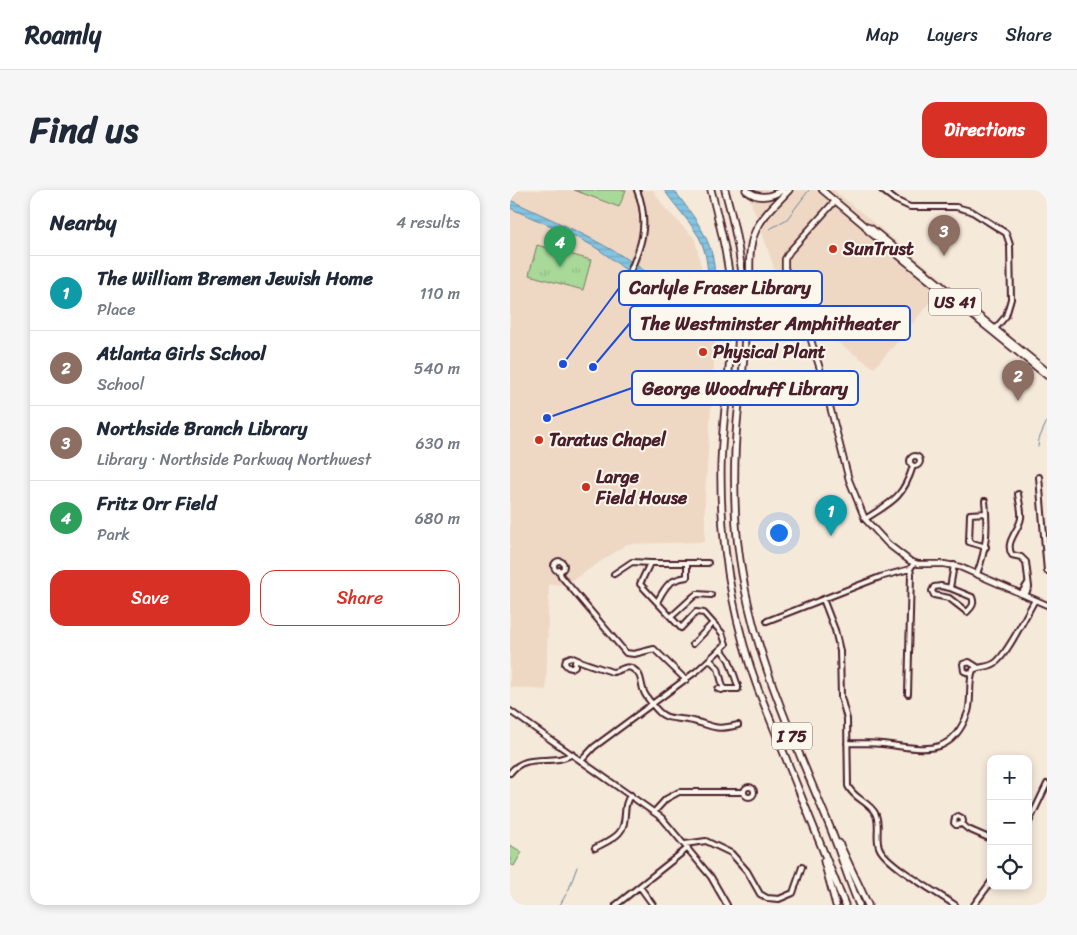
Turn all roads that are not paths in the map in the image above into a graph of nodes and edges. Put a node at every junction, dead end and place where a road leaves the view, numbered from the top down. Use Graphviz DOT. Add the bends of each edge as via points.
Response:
graph roads {
  1 [pos="637,190"];
  2 [pos="710,190"];
  3 [pos="725,190"];
  4 [pos="746,190"];
  5 [pos="782,190"];
  6 [pos="789,190"];
  7 [pos="822,190"];
  8 [pos="882,190"];
  9 [pos="835,201"];
  10 [pos="625,283"];
  11 [pos="746,322"];
  12 [pos="994,331"];
  13 [pos="1047,371"];
  14 [pos="1047,376"];
  15 [pos="913,466"];
  16 [pos="1039,477"];
  17 [pos="1018,494"];
  18 [pos="985,501"];
  19 [pos="986,513"];
  20 [pos="865,519"];
  21 [pos="986,547"];
  22 [pos="650,563"];
  23 [pos="687,563"];
  24 [pos="708,563"];
  25 [pos="914,563"];
  26 [pos="954,565"];
  27 [pos="910,569"];
  28 [pos="559,570"];
  29 [pos="1047,570"];
  30 [pos="614,574"];
  31 [pos="977,574"];
  32 [pos="950,588"];
  33 [pos="1023,594"];
  34 [pos="711,595"];
  35 [pos="824,600"];
  36 [pos="1035,600"];
  37 [pos="657,602"];
  38 [pos="1047,605"];
  39 [pos="671,617"];
  40 [pos="766,621"];
  41 [pos="714,623"];
  42 [pos="693,644"];
  43 [pos="721,649"];
  44 [pos="710,660"];
  45 [pos="576,661"];
  46 [pos="977,668"];
  47 [pos="971,674"];
  48 [pos="686,680"];
  49 [pos="908,694"];
  50 [pos="652,704"];
  51 [pos="510,711"];
  52 [pos="738,725"];
  53 [pos="847,743"];
  54 [pos="572,754"];
  55 [pos="581,761"];
  56 [pos="510,773"];
  57 [pos="1047,784"];
  58 [pos="744,792"];
  59 [pos="631,795"];
  60 [pos="655,812"];
  61 [pos="1032,816"];
  62 [pos="828,822"];
  63 [pos="962,824"];
  64 [pos="987,836"];
  65 [pos="685,844"];
  66 [pos="820,845"];
  67 [pos="595,848"];
  68 [pos="688,848"];
  69 [pos="802,867"];
  70 [pos="640,887"];
  71 [pos="987,887"];
  72 [pos="616,905"];
  73 [pos="653,905"];
  74 [pos="727,905"];
  75 [pos="836,905"];
  76 [pos="845,905"];
  77 [pos="859,905"];
  78 [pos="868,905"];
  79 [pos="955,905"];
  80 [pos="974,905"];
  1 -- 10 [label="street" via="642,204 642,242"];
  2 -- 66 [label="highway, I 75" via="729,272 732,308 721,480 730,587 754,678"];
  3 -- 11 [label="highway, I 75" via="740,253"];
  4 -- 5 [label="highway" via="761,197"];
  6 -- 11 [label="highway" via="762,219 753,237"];
  7 -- 9 [label="main road, US 41"];
  8 -- 12 [label="street" via="910,207 971,211 1006,233 1010,246 1011,299 1006,316"];
  9 -- 12 [label="main road, US 41"];
  9 -- 20 [label="main road" via="790,251 785,259 785,268 821,372 849,480"];
  11 -- 62 [label="highway, I 75" via="734,476 745,590 764,665"];
  12 -- 13 [label="main road, US 41"];
  12 -- 14 [label="main road, US 41"];
  15 -- 20 [label="street" via="899,495"];
  16 -- 29 [label="street"];
  17 -- 33 [label="street" via="1021,516 1010,550 1012,555 1026,562 1028,583"];
  18 -- 19 [label="street"];
  19 -- 21 [label="street"];
  19 -- 21 [label="street" via="970,514 969,542"];
  20 -- 25 [label="main road" via="888,544"];
  21 -- 31 [label="street"];
  22 -- 23 [label="street"];
  22 -- 30 [label="street" via="632,562"];
  22 -- 37 [label="street" via="640,584"];
  23 -- 24 [label="street"];
  23 -- 37 [label="street" via="687,577 671,581"];
  25 -- 26 [label="main road"];
  25 -- 27 [label="street"];
  26 -- 31 [label="main road"];
  26 -- 32 [label="street"];
  27 -- 35 [label="street" via="880,577"];
  27 -- 49 [label="street"];
  28 -- 48 [label="street" via="626,653 654,649"];
  31 -- 33 [label="main road"];
  32 -- 32 [label="street" via="972,597 974,602 967,612 949,598 934,595 932,591 934,587"];
  33 -- 36 [label="main road"];
  34 -- 39 [label="street" via="697,594"];
  35 -- 40 [label="street"];
  35 -- 53 [label="street" via="839,645"];
  36 -- 38 [label="main road"];
  36 -- 46 [label="street" via="1000,659 990,666"];
  37 -- 39 [label="street"];
  39 -- 41 [label="street" via="681,628 696,612 704,613"];
  41 -- 42 [label="street"];
  41 -- 43 [label="street" via="726,644"];
  43 -- 44 [label="street"];
  43 -- 44 [label="street" via="730,660 738,686 735,690 721,689 718,668"];
  44 -- 48 [label="street"];
  45 -- 50 [label="street" via="612,672 628,667 634,669 639,674 644,694"];
  46 -- 47 [label="street"];
  46 -- 47 [label="street" via="969,662 963,664 964,671"];
  47 -- 53 [label="street" via="971,700 967,715 943,745 924,750"];
  48 -- 50 [label="street"];
  50 -- 52 [label="street" via="669,718 692,720 716,728"];
  50 -- 55 [label="street" via="594,747"];
  51 -- 54 [label="street"];
  53 -- 79 [label="street" via="848,786 853,795 874,811 882,853"];
  54 -- 55 [label="street"];
  54 -- 56 [label="street" via="564,758 522,763"];
  55 -- 59 [label="street"];
  57 -- 61 [label="street"];
  58 -- 60 [label="street" via="679,792 666,799"];
  59 -- 60 [label="street"];
  59 -- 67 [label="street" via="620,833"];
  60 -- 65 [label="street"];
  62 -- 77 [label="highway, I 75"];
  62 -- 78 [label="highway"];
  63 -- 64 [label="street"];
  65 -- 68 [label="street"];
  65 -- 69 [label="street" via="706,841 731,852 760,894 772,899 793,893"];
  66 -- 75 [label="highway"];
  66 -- 76 [label="highway, I 75"];
  68 -- 70 [label="street"];
  68 -- 74 [label="street" via="711,877"];
  70 -- 72 [label="street"];
  70 -- 73 [label="street"];
  71 -- 80 [label="street"];
}
